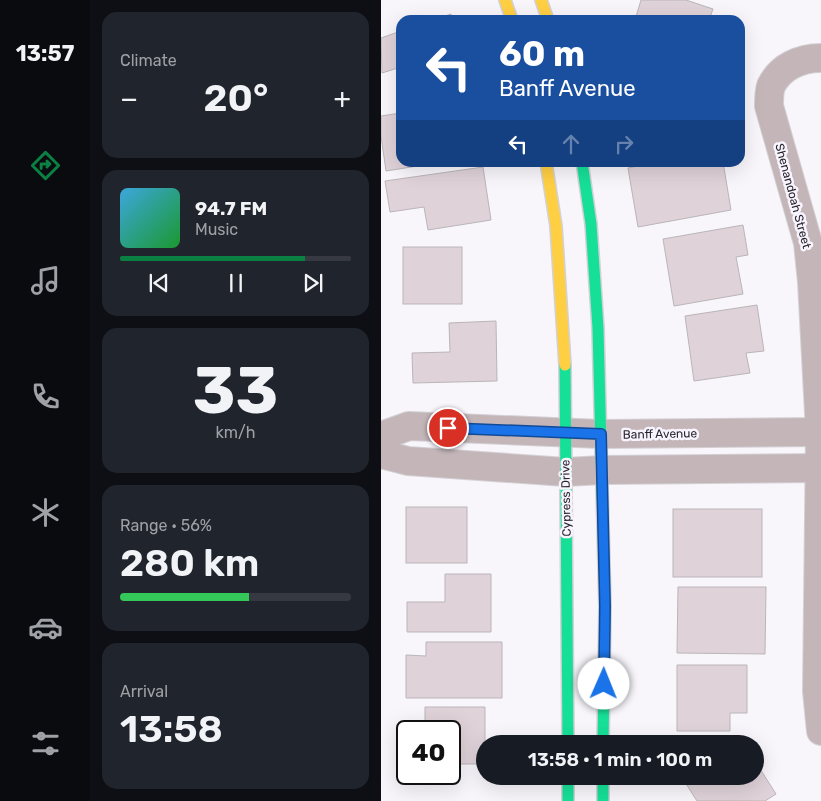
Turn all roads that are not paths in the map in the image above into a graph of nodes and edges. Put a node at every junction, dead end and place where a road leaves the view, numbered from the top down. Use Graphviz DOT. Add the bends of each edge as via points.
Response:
graph roads {
  1 [pos="505,0"];
  2 [pos="541,0"];
  3 [pos="510,15"];
  4 [pos="546,15"];
  5 [pos="821,58"];
  6 [pos="547,167"];
  7 [pos="583,167"];
  8 [pos="820,432"];
  9 [pos="566,433"];
  10 [pos="601,434"];
  11 [pos="381,436"];
  12 [pos="381,454"];
  13 [pos="820,468"];
  14 [pos="602,470"];
  15 [pos="566,472"];
  16 [pos="821,731"];
  17 [pos="568,735"];
  18 [pos="603,735"];
  19 [pos="568,785"];
  20 [pos="603,785"];
  21 [pos="568,801"];
  22 [pos="603,801"];
  1 -- 3 [label="street"];
  2 -- 4 [label="street"];
  5 -- 8 [label="street, Shenandoah Street" via="787,66 770,88 769,106 807,243"];
  6 -- 9 [label="street, Cypress Drive" via="556,226 566,377"];
  7 -- 10 [label="street" via="591,224"];
  8 -- 10 [label="street, Banff Avenue"];
  8 -- 13 [label="street, Shenandoah Street"];
  9 -- 10 [label="street, Banff Avenue"];
  9 -- 11 [label="street, Banff Avenue" via="409,426"];
  9 -- 15 [label="street, Cypress Drive"];
  10 -- 14 [label="street"];
  12 -- 15 [label="street" via="408,461"];
  13 -- 14 [label="street"];
  13 -- 16 [label="street, Shenandoah Street" via="817,691"];
  14 -- 15 [label="street"];
  14 -- 18 [label="street"];
  15 -- 17 [label="street, Cypress Drive"];
  19 -- 21 [label="street"];
  20 -- 22 [label="street"];
}
